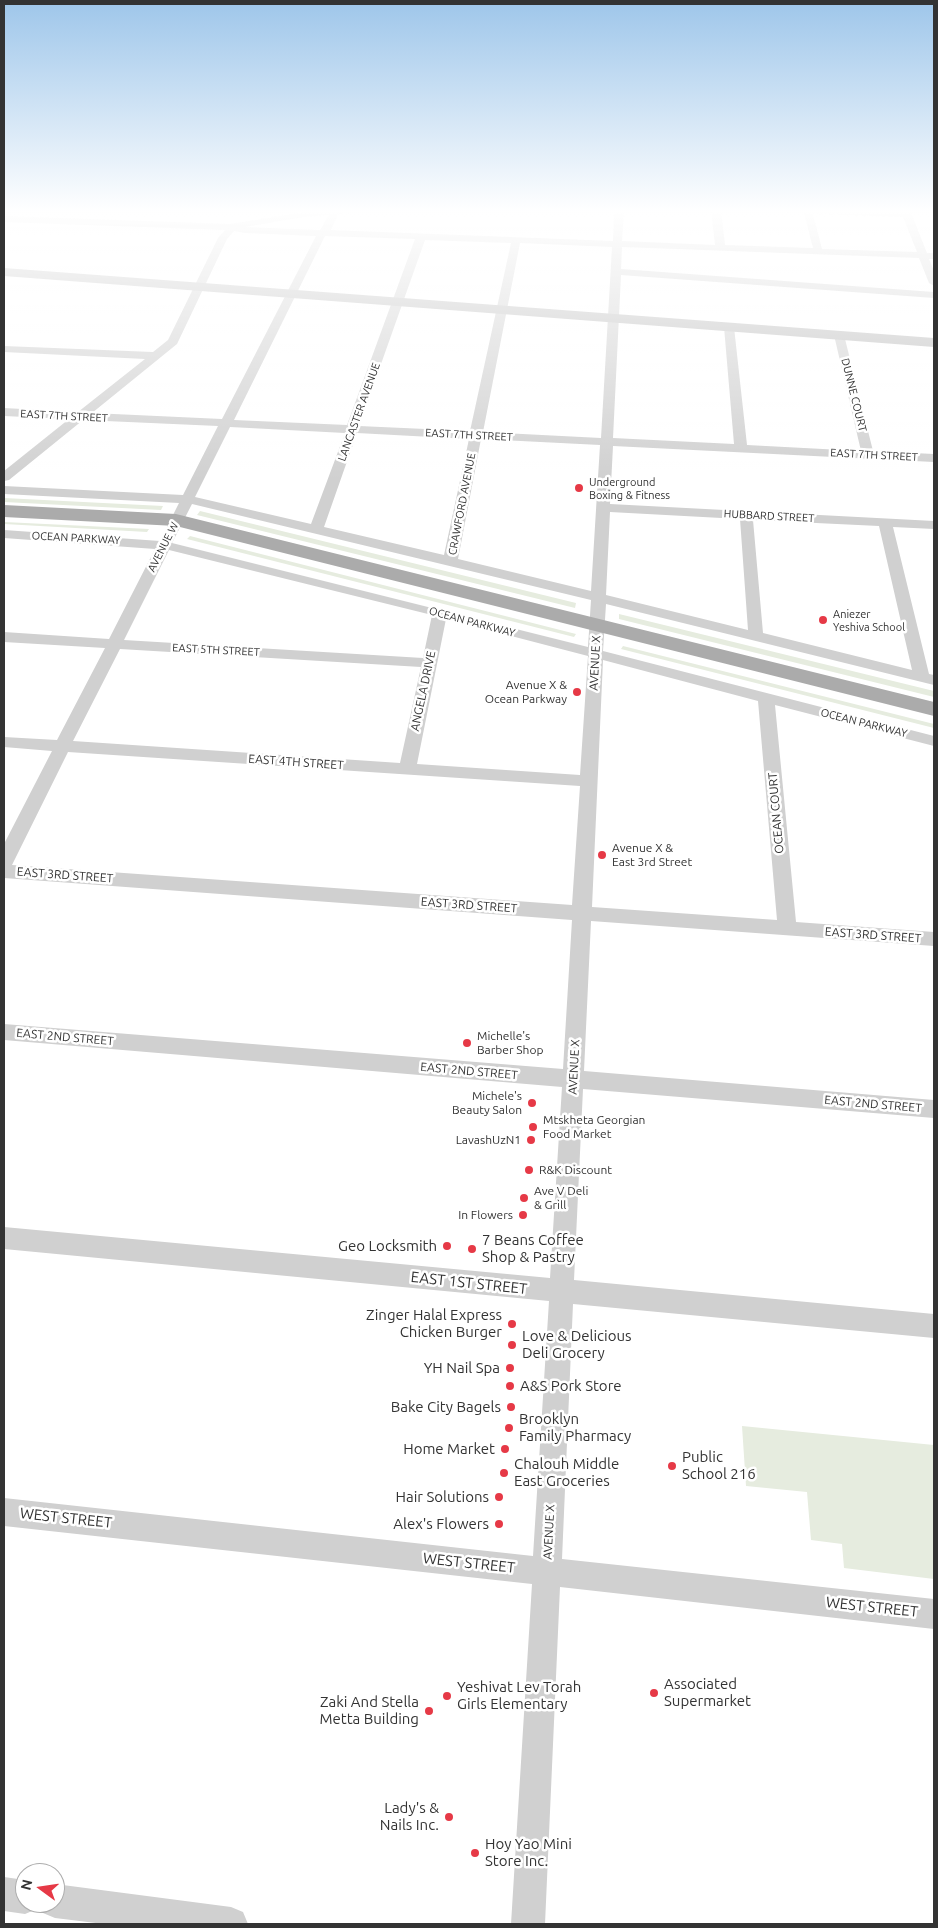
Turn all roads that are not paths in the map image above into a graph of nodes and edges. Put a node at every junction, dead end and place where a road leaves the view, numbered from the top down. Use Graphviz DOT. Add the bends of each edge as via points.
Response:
graph roads {
  1 [pos="194,300"];
  2 [pos="288,300"];
  3 [pos="371,300"];
  4 [pos="504,300"];
  5 [pos="615,300"];
  6 [pos="398,302"];
  7 [pos="502,310"];
  8 [pos="614,318"];
  9 [pos="729,327"];
  10 [pos="839,335"];
  11 [pos="934,343"];
  12 [pos="4,349"];
  13 [pos="156,356"];
  14 [pos="4,412"];
  15 [pos="79,416"];
  16 [pos="225,424"];
  17 [pos="352,430"];
  18 [pos="476,436"];
  19 [pos="607,442"];
  20 [pos="741,449"];
  21 [pos="868,455"];
  22 [pos="934,458"];
  23 [pos="4,477"];
  24 [pos="4,490"];
  25 [pos="187,499"];
  26 [pos="604,508"];
  27 [pos="4,511"];
  28 [pos="746,515"];
  29 [pos="176,520"];
  30 [pos="885,523"];
  31 [pos="934,525"];
  32 [pos="316,530"];
  33 [pos="4,534"];
  34 [pos="164,545"];
  35 [pos="450,561"];
  36 [pos="599,598"];
  37 [pos="440,613"];
  38 [pos="597,625"];
  39 [pos="756,636"];
  40 [pos="4,637"];
  41 [pos="114,644"];
  42 [pos="596,654"];
  43 [pos="428,662"];
  44 [pos="928,678"];
  45 [pos="766,698"];
  46 [pos="934,709"];
  47 [pos="934,741"];
  48 [pos="4,742"];
  49 [pos="62,746"];
  50 [pos="407,769"];
  51 [pos="589,781"];
  52 [pos="4,862"];
  53 [pos="4,870"];
  54 [pos="582,914"];
  55 [pos="786,928"];
  56 [pos="934,939"];
  57 [pos="4,1032"];
  58 [pos="573,1080"];
  59 [pos="934,1109"];
  60 [pos="4,1238"];
  61 [pos="562,1292"];
  62 [pos="934,1326"];
  63 [pos="4,1512"];
  64 [pos="547,1571"];
  65 [pos="934,1614"];
  66 [pos="65,1903"];
  67 [pos="173,1920"];
  68 [pos="231,1924"];
  69 [pos="528,1924"];
  1 -- 13 [label="street" via="173,342"];
  2 -- 16 [label="street, AVENUE W"];
  3 -- 6 [label="main road"];
  4 -- 7 [label="street, CRAWFORD AVENUE"];
  5 -- 8 [label="street, AVENUE X"];
  6 -- 7 [label="main road"];
  6 -- 17 [label="street, LANCASTER AVENUE"];
  7 -- 8 [label="main road"];
  7 -- 18 [label="street, CRAWFORD AVENUE"];
  8 -- 9 [label="main road"];
  8 -- 19 [label="street, AVENUE X"];
  9 -- 10 [label="main road"];
  9 -- 20 [label="street"];
  10 -- 11 [label="main road"];
  10 -- 21 [label="street, DUNNE COURT"];
  12 -- 13 [label="street"];
  13 -- 15 [label="street"];
  14 -- 15 [label="street, EAST 7TH STREET"];
  15 -- 16 [label="street, EAST 7TH STREET"];
  15 -- 23 [label="street"];
  16 -- 17 [label="street, EAST 7TH STREET"];
  16 -- 25 [label="street, AVENUE W"];
  17 -- 18 [label="street, EAST 7TH STREET"];
  17 -- 32 [label="street, LANCASTER AVENUE"];
  18 -- 19 [label="street, EAST 7TH STREET"];
  18 -- 35 [label="street, CRAWFORD AVENUE"];
  19 -- 20 [label="street, EAST 7TH STREET"];
  19 -- 26 [label="street, AVENUE X"];
  20 -- 21 [label="street, EAST 7TH STREET"];
  21 -- 22 [label="street, EAST 7TH STREET"];
  24 -- 25 [label="street"];
  25 -- 29 [label="street, AVENUE W"];
  25 -- 32 [label="street"];
  26 -- 28 [label="street, HUBBARD STREET"];
  26 -- 36 [label="street, AVENUE X"];
  27 -- 29 [label="main road, OCEAN PARKWAY"];
  28 -- 30 [label="street, HUBBARD STREET"];
  28 -- 39 [label="street"];
  29 -- 34 [label="street, AVENUE W"];
  29 -- 38 [label="main road, OCEAN PARKWAY"];
  30 -- 31 [label="street, HUBBARD STREET"];
  30 -- 44 [label="street"];
  32 -- 35 [label="street"];
  33 -- 34 [label="street, OCEAN PARKWAY"];
  34 -- 37 [label="street, OCEAN PARKWAY"];
  34 -- 41 [label="street, AVENUE W"];
  35 -- 36 [label="street"];
  36 -- 38 [label="street, AVENUE X"];
  36 -- 39 [label="street"];
  37 -- 42 [label="street, OCEAN PARKWAY"];
  37 -- 43 [label="street, ANGELA DRIVE"];
  38 -- 42 [label="street, AVENUE X"];
  38 -- 46 [label="main road, OCEAN PARKWAY"];
  39 -- 44 [label="street"];
  40 -- 41 [label="street, EAST 5TH STREET"];
  41 -- 43 [label="street, EAST 5TH STREET"];
  41 -- 49 [label="street, AVENUE W"];
  42 -- 45 [label="street, OCEAN PARKWAY"];
  42 -- 51 [label="street, AVENUE X"];
  43 -- 50 [label="street, ANGELA DRIVE"];
  45 -- 47 [label="street, OCEAN PARKWAY"];
  45 -- 55 [label="street, OCEAN COURT"];
  48 -- 49 [label="street, EAST 4TH STREET"];
  49 -- 50 [label="street, EAST 4TH STREET"];
  49 -- 52 [label="street, AVENUE W"];
  50 -- 51 [label="street, EAST 4TH STREET"];
  51 -- 54 [label="street, AVENUE X"];
  53 -- 54 [label="street, EAST 3RD STREET"];
  54 -- 55 [label="street, EAST 3RD STREET"];
  54 -- 58 [label="street, AVENUE X"];
  55 -- 56 [label="street, EAST 3RD STREET"];
  57 -- 58 [label="street, EAST 2ND STREET"];
  58 -- 59 [label="street, EAST 2ND STREET"];
  58 -- 61 [label="street, AVENUE X"];
  60 -- 61 [label="street, EAST 1ST STREET"];
  61 -- 62 [label="street, EAST 1ST STREET"];
  61 -- 64 [label="street, AVENUE X"];
  63 -- 64 [label="street, WEST STREET"];
  64 -- 65 [label="street, WEST STREET"];
  64 -- 69 [label="street, AVENUE X"];
  66 -- 67 [label="street"];
  67 -- 68 [label="street"];
}
